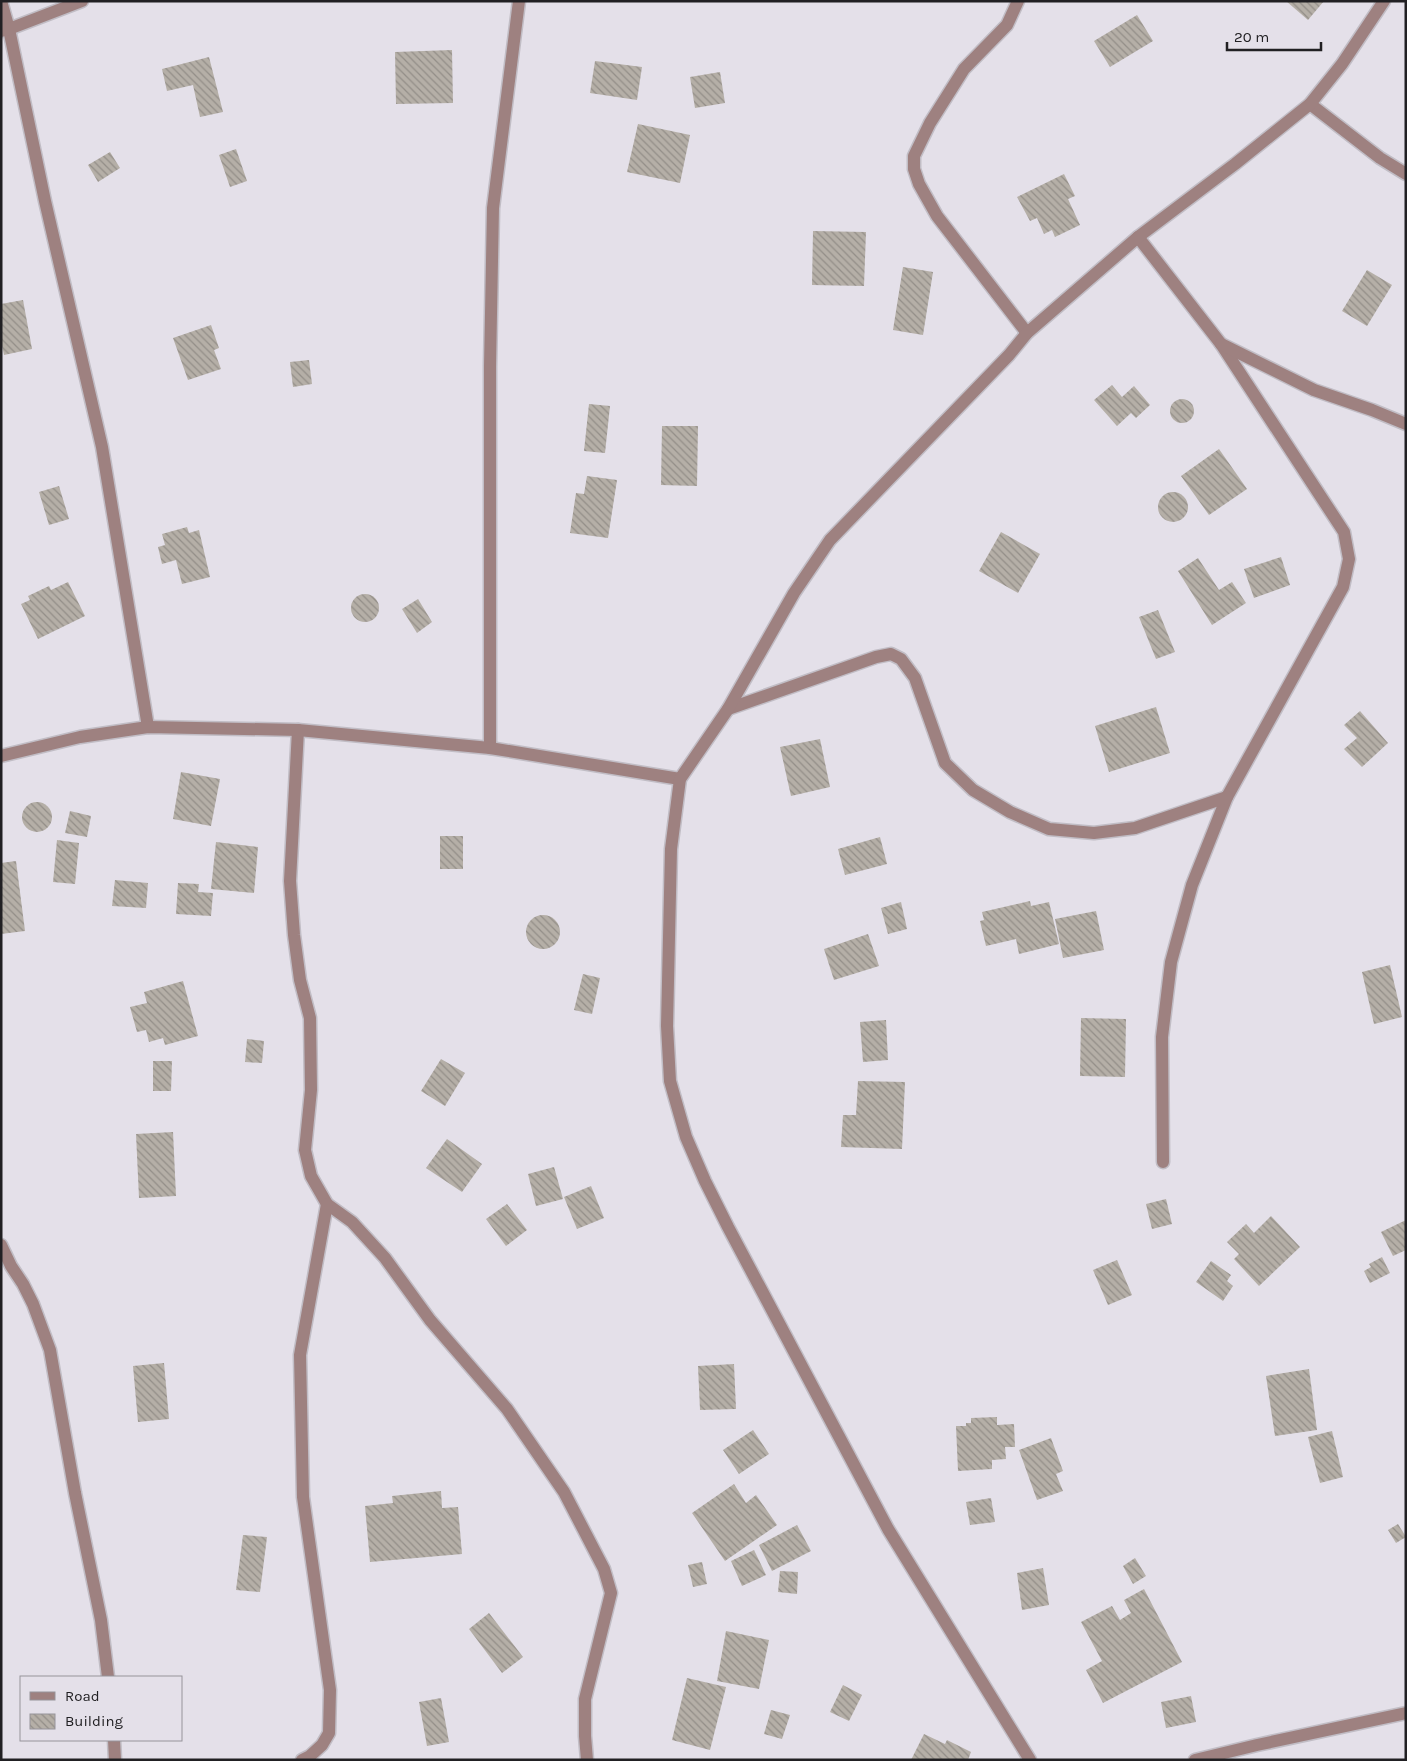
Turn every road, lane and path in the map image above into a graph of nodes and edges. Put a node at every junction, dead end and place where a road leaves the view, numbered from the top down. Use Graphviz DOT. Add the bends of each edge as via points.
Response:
graph roads {
  1 [pos="1,1"];
  2 [pos="82,1"];
  3 [pos="519,1"];
  4 [pos="1018,1"];
  5 [pos="1384,1"];
  6 [pos="5,30"];
  7 [pos="1310,104"];
  8 [pos="1406,174"];
  9 [pos="1138,237"];
  10 [pos="1027,333"];
  11 [pos="1221,344"];
  12 [pos="1406,424"];
  13 [pos="728,709"];
  14 [pos="148,727"];
  15 [pos="298,730"];
  16 [pos="490,748"];
  17 [pos="1,756"];
  18 [pos="680,779"];
  19 [pos="1227,797"];
  20 [pos="1163,1162"];
  21 [pos="327,1204"];
  22 [pos="1,1245"];
  23 [pos="108,1676"];
  24 [pos="1406,1713"];
  25 [pos="114,1741"];
  26 [pos="115,1760"];
  27 [pos="302,1760"];
  28 [pos="587,1760"];
  29 [pos="1030,1760"];
  30 [pos="1195,1760"];
  1 -- 6 [label="street"];
  2 -- 6 [label="street"];
  3 -- 16 [label="street" via="493,208"];
  4 -- 10 [label="street" via="1007,26 964,69 930,123 914,156 914,168 937,216"];
  5 -- 7 [label="street" via="1342,64"];
  6 -- 14 [label="street" via="102,447"];
  7 -- 8 [label="street"];
  7 -- 9 [label="street"];
  9 -- 10 [label="street"];
  9 -- 11 [label="street"];
  10 -- 13 [label="street" via="830,540 794,593"];
  11 -- 12 [label="street" via="1314,390"];
  11 -- 19 [label="street" via="1344,532 1349,558 1343,587"];
  13 -- 18 [label="street"];
  13 -- 19 [label="street" via="891,654 901,659 915,678 945,764 973,790 1010,812 1049,829 1094,833 1135,828"];
  14 -- 15 [label="street"];
  14 -- 17 [label="street" via="80,737"];
  15 -- 16 [label="street"];
  15 -- 21 [label="street" via="290,882 299,971 310,1018 311,1090 305,1150 311,1176"];
  16 -- 18 [label="street"];
  18 -- 29 [label="street" via="671,849 667,1026 670,1081 686,1137 704,1181 888,1529"];
  19 -- 20 [label="street" via="1192,885 1171,962 1162,1037"];
  21 -- 27 [label="street" via="300,1355 303,1497 330,1690 329,1733 322,1745"];
  21 -- 28 [label="street" via="352,1222 385,1258 430,1320 507,1409 564,1492 604,1569 611,1593 585,1699"];
  22 -- 23 [label="street" via="33,1304 50,1350 101,1620"];
  24 -- 30 [label="street"];
  25 -- 26 [label="street"];
}
